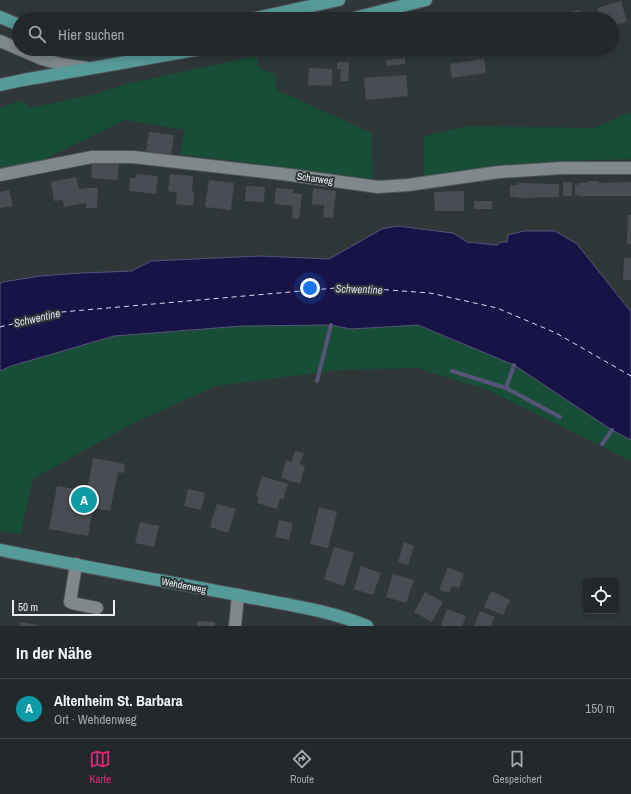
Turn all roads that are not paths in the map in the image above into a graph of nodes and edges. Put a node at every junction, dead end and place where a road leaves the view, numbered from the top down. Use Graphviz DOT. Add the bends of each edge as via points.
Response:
graph roads {
  1 [pos="339,0"];
  2 [pos="426,0"];
  3 [pos="283,12"];
  4 [pos="378,12"];
  5 [pos="0,17"];
  6 [pos="12,22"];
  7 [pos="0,41"];
  8 [pos="12,46"];
  9 [pos="35,56"];
  10 [pos="159,56"];
  11 [pos="89,68"];
  12 [pos="0,85"];
  13 [pos="631,168"];
  14 [pos="0,176"];
  15 [pos="0,550"];
  16 [pos="76,564"];
  17 [pos="238,595"];
  18 [pos="97,608"];
  19 [pos="235,626"];
  20 [pos="367,626"];
  1 -- 3 [label="main road"];
  2 -- 4 [label="main road"];
  5 -- 6 [label="main road"];
  7 -- 8 [label="street"];
  9 -- 11 [label="street" via="60,64"];
  10 -- 11 [label="main road"];
  11 -- 12 [label="main road"];
  13 -- 14 [label="street, Scharweg" via="562,168 499,172 378,187 132,157 92,157"];
  15 -- 16 [label="main road, Wehdenweg"];
  16 -- 17 [label="main road, Wehdenweg"];
  16 -- 18 [label="street" via="70,602"];
  17 -- 19 [label="street"];
  17 -- 20 [label="main road, Wehdenweg" via="331,614"];
}
